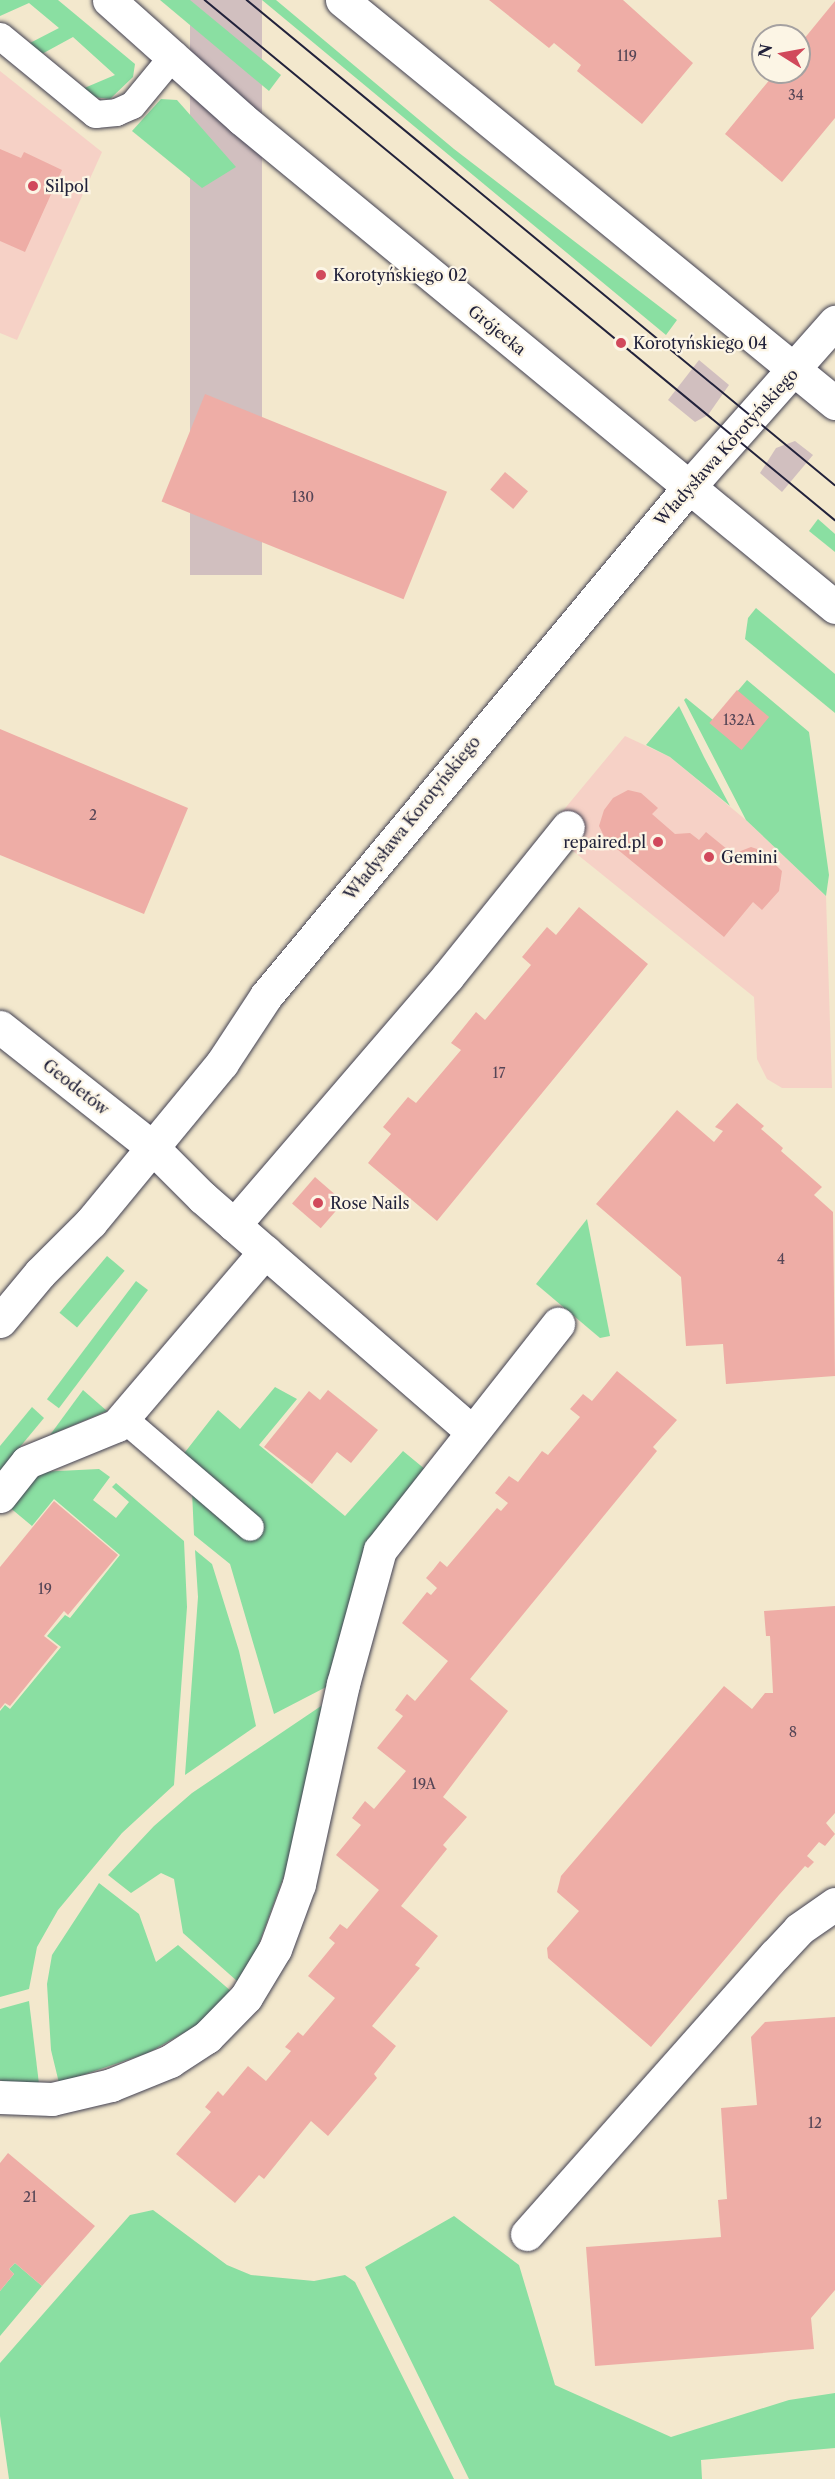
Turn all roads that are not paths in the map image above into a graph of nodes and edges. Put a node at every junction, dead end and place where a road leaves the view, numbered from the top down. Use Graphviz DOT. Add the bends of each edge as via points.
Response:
graph roads {
  1 [pos="109,0"];
  2 [pos="342,0"];
  3 [pos="0,36"];
  4 [pos="174,54"];
  5 [pos="835,322"];
  6 [pos="794,371"];
  7 [pos="835,403"];
  8 [pos="688,488"];
  9 [pos="835,607"];
  10 [pos="568,827"];
  11 [pos="0,1027"];
  12 [pos="152,1147"];
  13 [pos="234,1224"];
  14 [pos="265,1252"];
  15 [pos="0,1321"];
  16 [pos="558,1324"];
  17 [pos="120,1421"];
  18 [pos="472,1432"];
  19 [pos="0,1496"];
  20 [pos="250,1527"];
  21 [pos="835,1904"];
  22 [pos="0,2097"];
  23 [pos="527,2234"];
  1 -- 4 [label="street, Grójecka"];
  2 -- 6 [label="street"];
  3 -- 4 [label="lane" via="95,114 116,112 132,105"];
  4 -- 8 [label="street, Grójecka" via="242,119"];
  5 -- 6 [label="street, Władysława Korotyńskiego"];
  6 -- 7 [label="street"];
  6 -- 8 [label="street, Władysława Korotyńskiego"];
  8 -- 9 [label="street, Grójecka"];
  8 -- 12 [label="street, Władysława Korotyńskiego" via="274,987 222,1063"];
  10 -- 13 [label="street" via="448,976"];
  11 -- 12 [label="street, Geodetów"];
  12 -- 13 [label="street, Geodetów"];
  12 -- 15 [label="street, Władysława Korotyńskiego" via="72,1244 40,1273"];
  13 -- 14 [label="street, Geodetów"];
  14 -- 17 [label="street"];
  14 -- 18 [label="street, Geodetów"];
  16 -- 18 [label="street"];
  17 -- 19 [label="street" via="27,1462"];
  17 -- 20 [label="lane"];
  18 -- 22 [label="street" via="380,1551 344,1684 299,1884 275,1949 246,1997 207,2037 170,2061 111,2085 52,2099"];
  21 -- 23 [label="street" via="799,1929 775,1954"];
}
